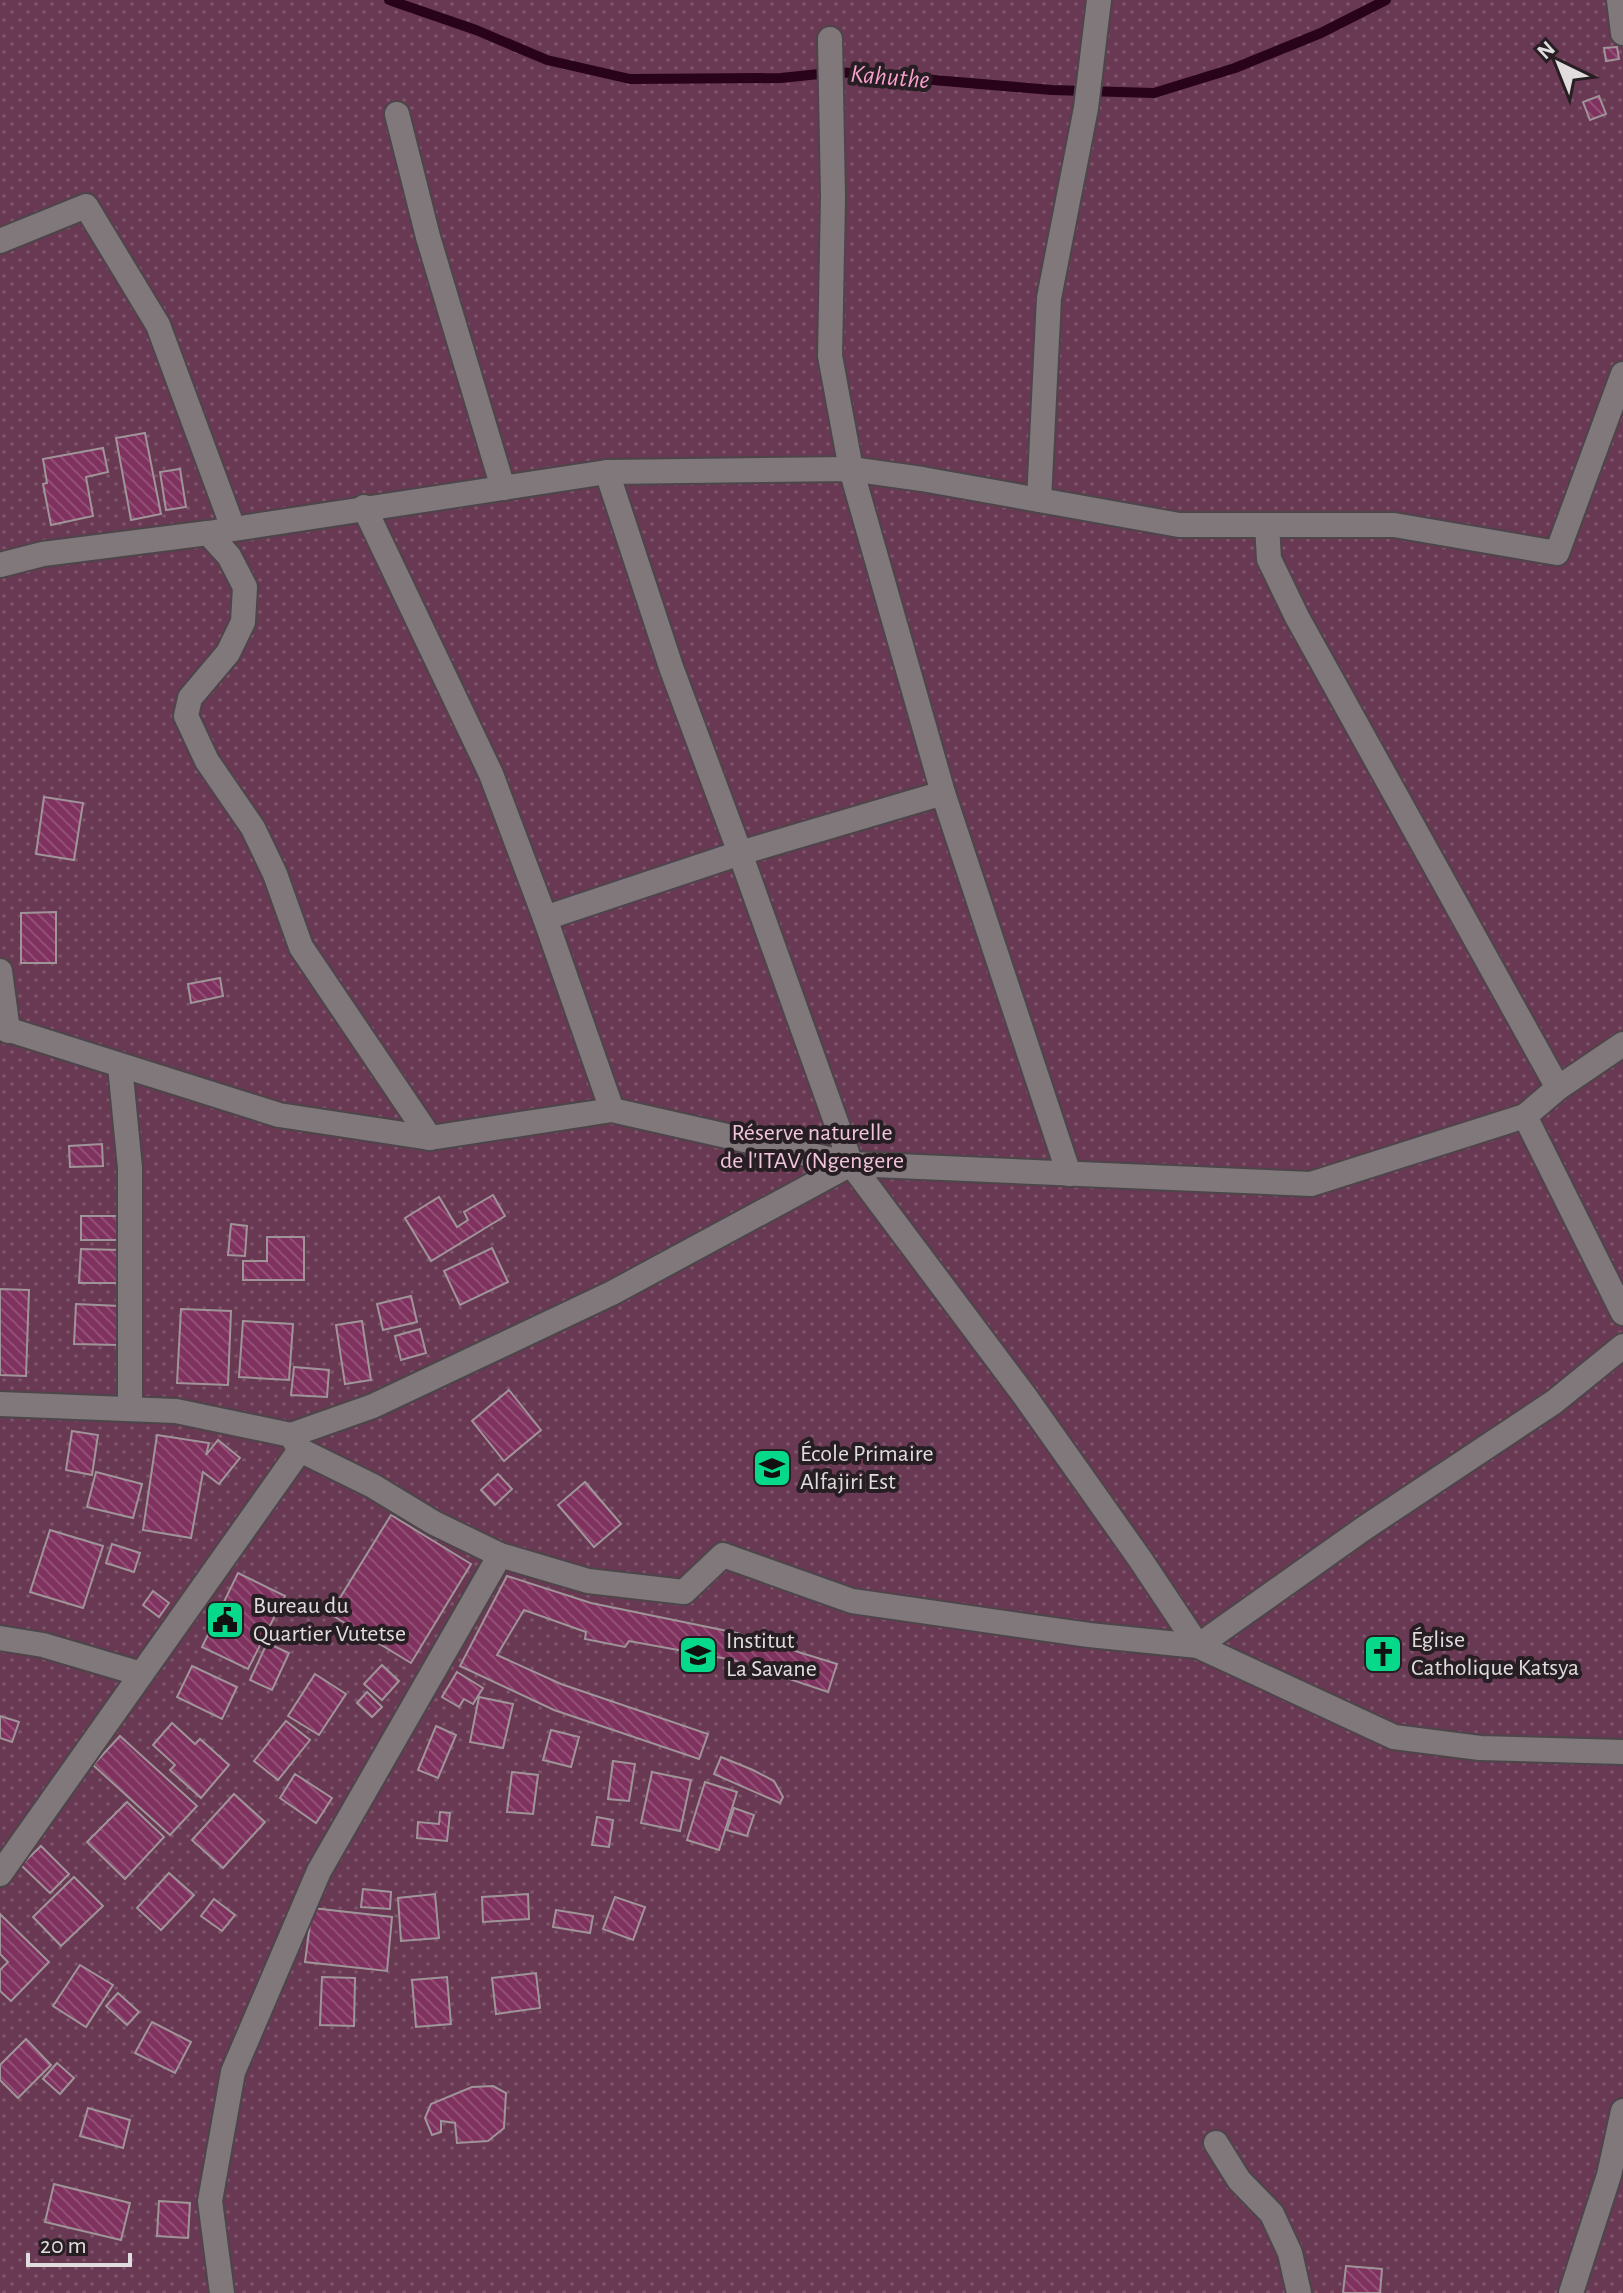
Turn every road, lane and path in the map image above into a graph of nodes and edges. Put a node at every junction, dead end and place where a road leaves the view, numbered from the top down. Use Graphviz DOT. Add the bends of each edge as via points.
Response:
graph roads {
  1 [pos="1099,0"];
  2 [pos="1619,0"];
  3 [pos="1623,33"];
  4 [pos="830,39"];
  5 [pos="397,114"];
  6 [pos="0,241"];
  7 [pos="1623,374"];
  8 [pos="851,469"];
  9 [pos="607,472"];
  10 [pos="503,488"];
  11 [pos="1039,500"];
  12 [pos="364,507"];
  13 [pos="1267,525"];
  14 [pos="233,528"];
  15 [pos="208,533"];
  16 [pos="0,565"];
  17 [pos="943,793"];
  18 [pos="740,853"];
  19 [pos="545,918"];
  20 [pos="0,971"];
  21 [pos="4,1029"];
  22 [pos="1623,1044"];
  23 [pos="120,1066"];
  24 [pos="1558,1088"];
  25 [pos="612,1110"];
  26 [pos="1525,1116"];
  27 [pos="430,1138"];
  28 [pos="851,1164"];
  29 [pos="1069,1174"];
  30 [pos="1623,1313"];
  31 [pos="1623,1346"];
  32 [pos="0,1404"];
  33 [pos="130,1409"];
  34 [pos="295,1442"];
  35 [pos="500,1555"];
  36 [pos="0,1638"];
  37 [pos="1198,1646"];
  38 [pos="141,1674"];
  39 [pos="1623,1752"];
  40 [pos="0,1874"];
  41 [pos="1623,2111"];
  42 [pos="1216,2143"];
  43 [pos="222,2293"];
  44 [pos="1299,2293"];
  45 [pos="1571,2293"];
  1 -- 11 [label="street" via="1086,108 1049,298"];
  2 -- 3 [label="street"];
  4 -- 8 [label="street" via="830,356"];
  5 -- 10 [label="street"];
  6 -- 14 [label="street" via="86,206 158,325"];
  7 -- 13 [label="street" via="1557,553 1394,525"];
  8 -- 9 [label="street"];
  8 -- 11 [label="street"];
  8 -- 17 [label="street"];
  9 -- 10 [label="street"];
  9 -- 18 [label="street"];
  10 -- 12 [label="street"];
  11 -- 13 [label="street" via="1179,525"];
  12 -- 14 [label="street"];
  12 -- 19 [label="street" via="491,774"];
  13 -- 24 [label="street" via="1269,559 1297,617"];
  14 -- 15 [label="street"];
  15 -- 16 [label="street" via="43,554"];
  15 -- 27 [label="street" via="229,556 245,587 243,622 228,653 190,698 186,716 207,761 253,828 301,947"];
  17 -- 18 [label="street"];
  17 -- 29 [label="street"];
  18 -- 19 [label="street"];
  18 -- 28 [label="street"];
  19 -- 25 [label="street"];
  20 -- 21 [label="street"];
  21 -- 23 [label="street"];
  22 -- 24 [label="street"];
  23 -- 27 [label="street" via="279,1115"];
  23 -- 33 [label="street" via="130,1168"];
  24 -- 26 [label="street"];
  25 -- 27 [label="street"];
  25 -- 28 [label="street"];
  26 -- 29 [label="street" via="1311,1184"];
  26 -- 30 [label="street"];
  28 -- 29 [label="street"];
  28 -- 34 [label="street" via="612,1293"];
  28 -- 37 [label="street" via="1024,1395"];
  31 -- 37 [label="street" via="1554,1402"];
  32 -- 33 [label="street"];
  33 -- 34 [label="street" via="176,1411"];
  34 -- 35 [label="street"];
  34 -- 38 [label="street"];
  35 -- 37 [label="street" via="588,1581 684,1592 723,1555 852,1601"];
  35 -- 43 [label="street" via="319,1871 233,2072 210,2201"];
  36 -- 38 [label="street"];
  37 -- 39 [label="street" via="1394,1737 1480,1748"];
  38 -- 40 [label="street"];
  41 -- 45 [label="street" via="1609,2175"];
  42 -- 44 [label="street" via="1239,2180 1272,2214 1290,2253"];
}
